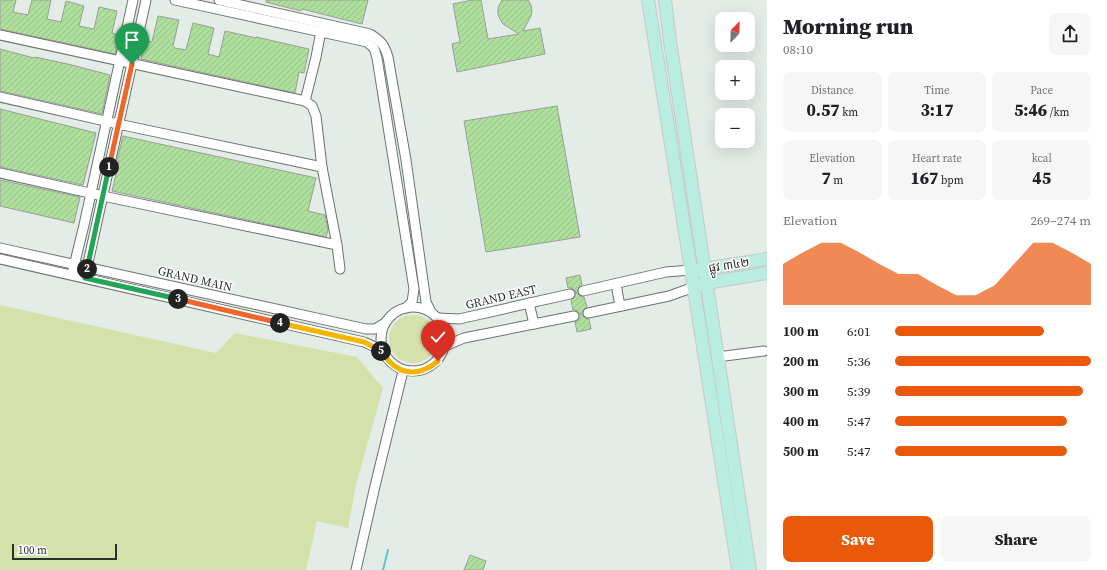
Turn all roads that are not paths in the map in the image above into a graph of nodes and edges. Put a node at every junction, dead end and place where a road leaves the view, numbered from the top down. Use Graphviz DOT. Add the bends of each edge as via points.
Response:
graph roads {
  1 [pos="133,0"];
  2 [pos="146,0"];
  3 [pos="175,0"];
  4 [pos="219,0"];
  5 [pos="648,0"];
  6 [pos="664,0"];
  7 [pos="322,27"];
  8 [pos="0,35"];
  9 [pos="375,43"];
  10 [pos="120,62"];
  11 [pos="132,64"];
  12 [pos="391,72"];
  13 [pos="380,74"];
  14 [pos="0,97"];
  15 [pos="305,101"];
  16 [pos="107,121"];
  17 [pos="118,124"];
  18 [pos="322,167"];
  19 [pos="0,173"];
  20 [pos="91,193"];
  21 [pos="103,196"];
  22 [pos="337,245"];
  23 [pos="0,248"];
  24 [pos="0,259"];
  25 [pos="767,259"];
  26 [pos="74,264"];
  27 [pos="87,267"];
  28 [pos="340,269"];
  29 [pos="691,270"];
  30 [pos="704,270"];
  31 [pos="767,273"];
  32 [pos="72,275"];
  33 [pos="85,278"];
  34 [pos="706,283"];
  35 [pos="616,284"];
  36 [pos="694,287"];
  37 [pos="583,291"];
  38 [pos="570,294"];
  39 [pos="529,303"];
  40 [pos="620,306"];
  41 [pos="406,308"];
  42 [pos="588,313"];
  43 [pos="434,315"];
  44 [pos="574,316"];
  45 [pos="385,323"];
  46 [pos="534,324"];
  47 [pos="445,346"];
  48 [pos="764,351"];
  49 [pos="383,352"];
  50 [pos="717,357"];
  51 [pos="403,370"];
  52 [pos="356,570"];
  53 [pos="738,570"];
  54 [pos="750,570"];
  1 -- 10 [label="street"];
  2 -- 11 [label="street"];
  3 -- 7 [label="street"];
  4 -- 7 [label="street"];
  5 -- 29 [label="main road"];
  6 -- 30 [label="main road"];
  7 -- 9 [label="street" via="370,34"];
  7 -- 15 [label="street"];
  8 -- 10 [label="street"];
  9 -- 12 [label="street" via="385,47"];
  9 -- 13 [label="street"];
  10 -- 11 [label="street"];
  10 -- 16 [label="street"];
  11 -- 15 [label="street"];
  11 -- 17 [label="street"];
  12 -- 13 [label="street"];
  12 -- 43 [label="street" via="426,302"];
  13 -- 41 [label="street" via="414,289 412,302"];
  14 -- 16 [label="street"];
  15 -- 18 [label="street" via="312,106 316,116"];
  16 -- 17 [label="street"];
  16 -- 20 [label="street"];
  17 -- 18 [label="street"];
  17 -- 21 [label="street"];
  18 -- 22 [label="street"];
  19 -- 20 [label="street"];
  20 -- 21 [label="street"];
  20 -- 26 [label="street"];
  21 -- 22 [label="street"];
  21 -- 27 [label="street"];
  22 -- 28 [label="street"];
  23 -- 26 [label="street, GRAND MAIN"];
  24 -- 32 [label="street, GRAND MAIN"];
  25 -- 30 [label="main road, ផ្លូវ ៣៤២"];
  26 -- 27 [label="street, GRAND MAIN"];
  26 -- 32 [label="street"];
  27 -- 33 [label="street"];
  27 -- 45 [label="street, GRAND MAIN" via="366,329 375,329"];
  29 -- 30 [label="main road, ផ្លូវ ៣៤២"];
  29 -- 35 [label="street" via="666,272"];
  29 -- 36 [label="main road"];
  30 -- 34 [label="main road"];
  31 -- 34 [label="main road, ផ្លូវ ៣៤២"];
  32 -- 33 [label="street, GRAND MAIN"];
  33 -- 49 [label="street, GRAND MAIN" via="364,342"];
  34 -- 36 [label="main road, ផ្លូវ ៣៤២"];
  34 -- 50 [label="main road"];
  35 -- 37 [label="street"];
  35 -- 40 [label="street"];
  36 -- 40 [label="street" via="669,296"];
  36 -- 53 [label="main road"];
  38 -- 39 [label="street, GRAND EAST"];
  39 -- 43 [label="street, GRAND EAST" via="459,319"];
  39 -- 46 [label="street"];
  40 -- 42 [label="street"];
  41 -- 43 [label="street" via="421,308"];
  41 -- 45 [label="street" via="392,314"];
  43 -- 47 [label="street" via="443,326 446,335"];
  44 -- 46 [label="street"];
  45 -- 49 [label="street" via="380,343"];
  46 -- 47 [label="street" via="464,338"];
  47 -- 51 [label="street" via="438,361 431,367 415,372"];
  48 -- 50 [label="street"];
  49 -- 51 [label="street" via="391,363"];
  50 -- 54 [label="main road"];
  51 -- 52 [label="street"];
}
